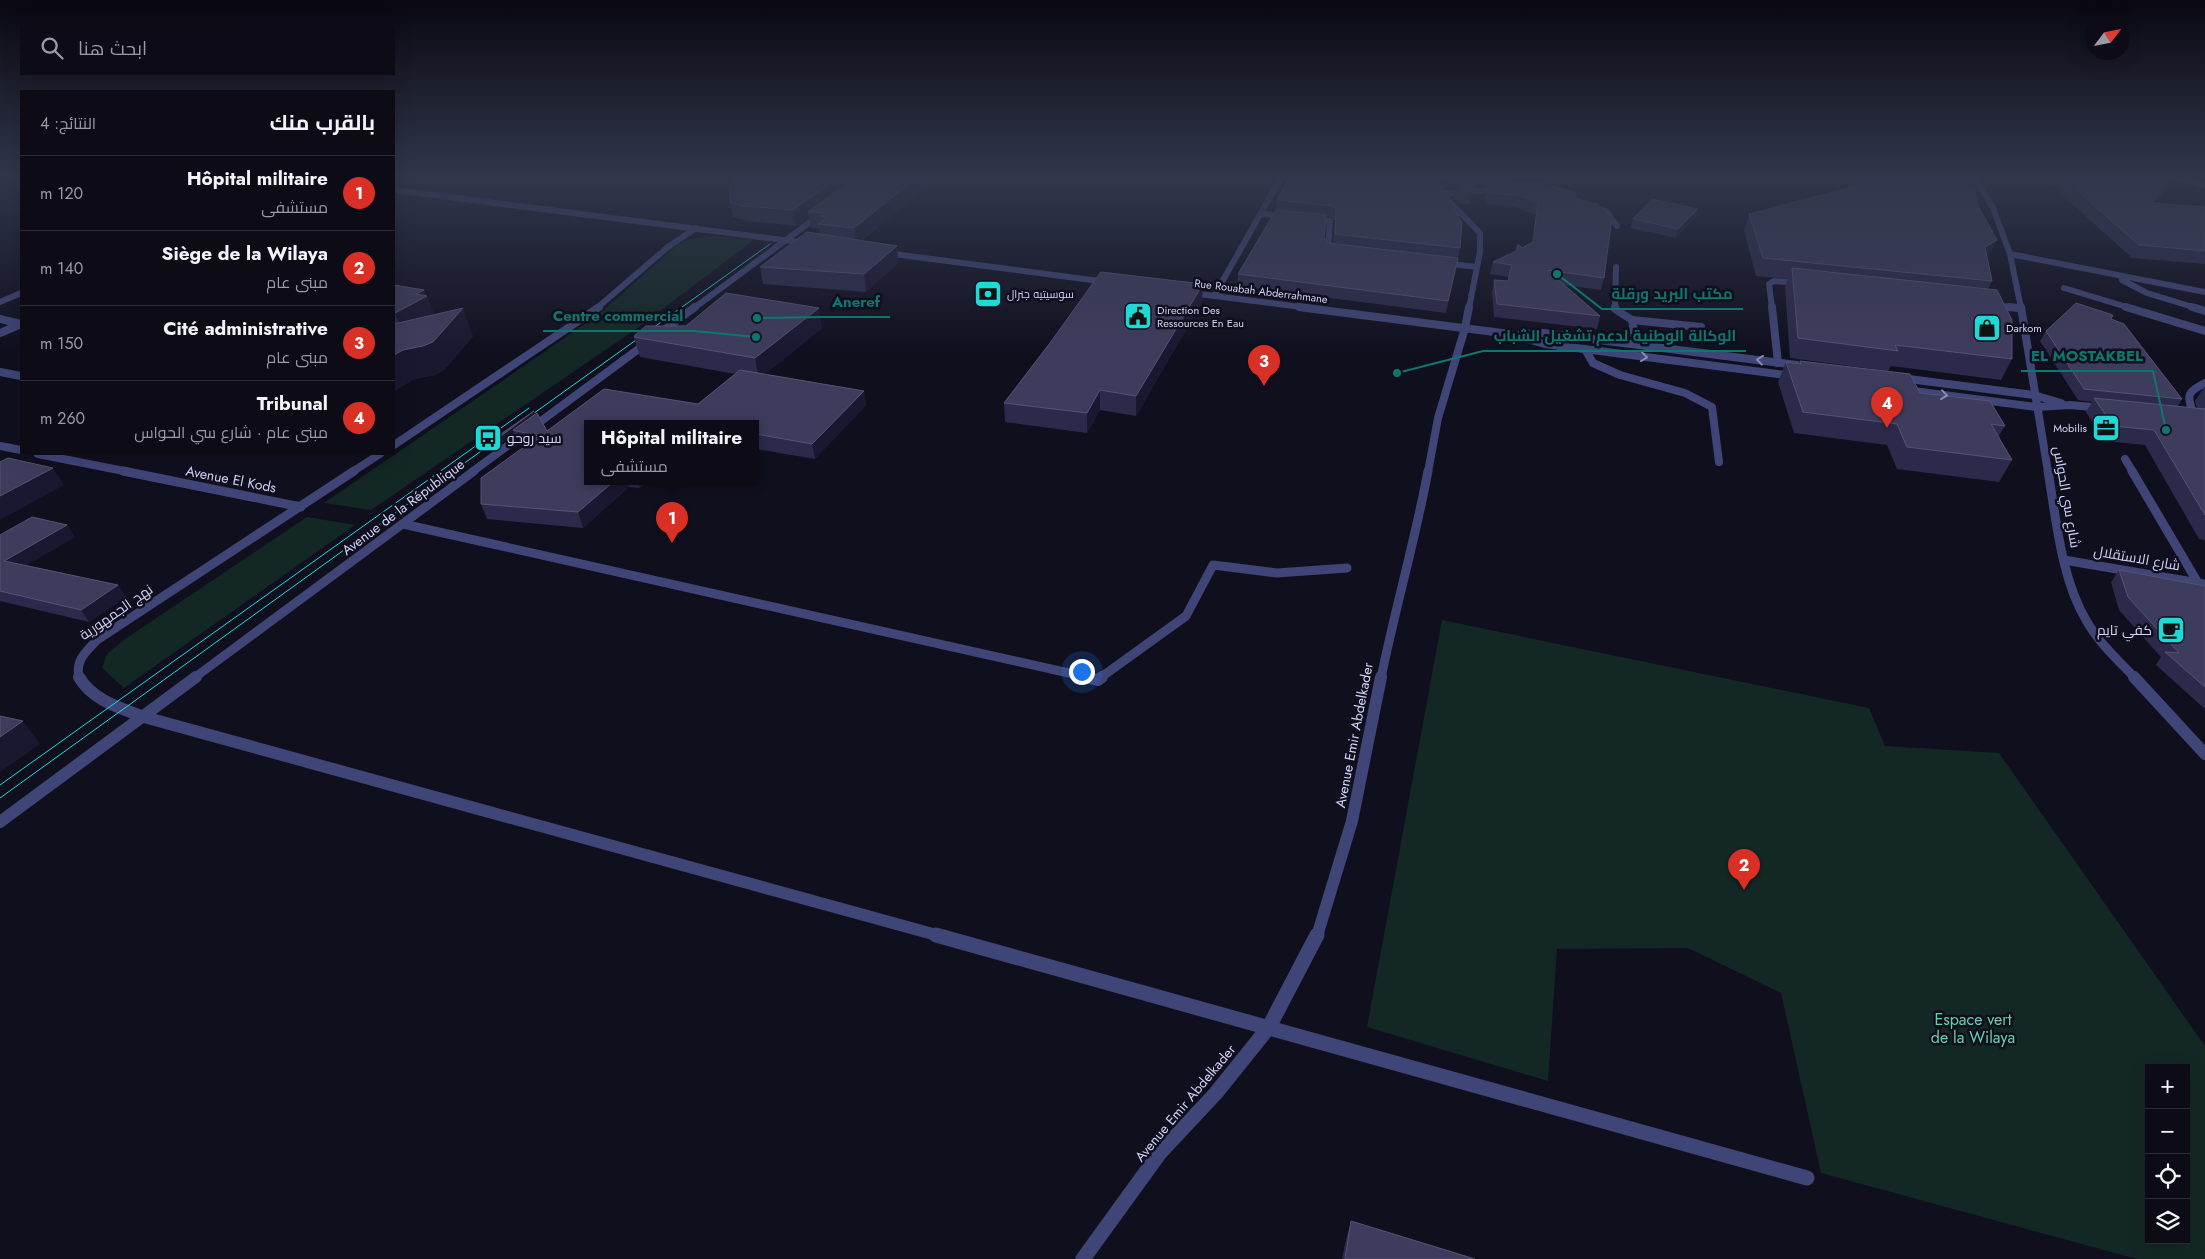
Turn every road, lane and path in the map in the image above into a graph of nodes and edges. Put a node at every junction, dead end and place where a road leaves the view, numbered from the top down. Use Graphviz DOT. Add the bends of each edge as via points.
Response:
graph roads {
  1 [pos="686,235"];
  2 [pos="747,235"];
  3 [pos="793,235"];
  4 [pos="1250,235"];
  5 [pos="1329,235"];
  6 [pos="1480,235"];
  7 [pos="2003,235"];
  8 [pos="786,240"];
  9 [pos="815,244"];
  10 [pos="1338,250"];
  11 [pos="874,251"];
  12 [pos="2010,254"];
  13 [pos="1437,262"];
  14 [pos="1477,267"];
  15 [pos="1616,267"];
  16 [pos="2110,274"];
  17 [pos="1116,283"];
  18 [pos="1810,284"];
  19 [pos="2064,288"];
  20 [pos="1184,292"];
  21 [pos="2205,292"];
  22 [pos="20,293"];
  23 [pos="1214,296"];
  24 [pos="0,302"];
  25 [pos="1981,304"];
  26 [pos="2020,308"];
  27 [pos="2205,311"];
  28 [pos="0,319"];
  29 [pos="1632,320"];
  30 [pos="20,324"];
  31 [pos="20,324"];
  32 [pos="1701,327"];
  33 [pos="1465,328"];
  34 [pos="2205,331"];
  35 [pos="0,333"];
  36 [pos="1510,334"];
  37 [pos="1636,344"];
  38 [pos="1585,349"];
  39 [pos="1778,363"];
  40 [pos="1808,366"];
  41 [pos="0,372"];
  42 [pos="20,376"];
  43 [pos="1801,377"];
  44 [pos="1896,378"];
  45 [pos="2205,383"];
  46 [pos="1899,390"];
  47 [pos="2034,395"];
  48 [pos="2070,405"];
  49 [pos="2036,407"];
  50 [pos="2108,409"];
  51 [pos="2184,417"];
  52 [pos="2194,418"];
  53 [pos="2205,419"];
  54 [pos="395,444"];
  55 [pos="0,446"];
  56 [pos="20,450"];
  57 [pos="43,455"];
  58 [pos="379,455"];
  59 [pos="2125,458"];
  60 [pos="1719,462"];
  61 [pos="301,507"];
  62 [pos="403,524"];
  63 [pos="2064,560"];
  64 [pos="1347,568"];
  65 [pos="2201,584"];
  66 [pos="144,717"];
  67 [pos="2205,754"];
  68 [pos="0,822"];
  69 [pos="1269,1027"];
  70 [pos="1807,1178"];
  71 [pos="1083,1259"];
  1 -- 54 [label="street" via="589,315"];
  2 -- 8 [label="street"];
  3 -- 8 [label="street, Avenue de la République"];
  4 -- 23 [label="street"];
  5 -- 10 [label="street" via="1328,249"];
  6 -- 14 [label="street, Avenue Emir Abdelkader"];
  7 -- 12 [label="street, شارع سي الحواس"];
  8 -- 9 [label="street"];
  8 -- 62 [label="street, Avenue de la République"];
  11 -- 17 [label="street"];
  12 -- 16 [label="street"];
  12 -- 26 [label="street, شارع سي الحواس"];
  13 -- 14 [label="street"];
  14 -- 33 [label="street, Avenue Emir Abdelkader"];
  15 -- 29 [label="street" via="1615,309"];
  16 -- 21 [label="street"];
  16 -- 27 [label="street" via="2147,293"];
  18 -- 39 [label="street" via="1774,281 1769,284"];
  19 -- 34 [label="street"];
  20 -- 23 [label="street, Rue Rouabah Abderrahmane"];
  22 -- 24 [label="street"];
  23 -- 33 [label="street, Rue Rouabah Abderrahmane"];
  25 -- 26 [label="street"];
  26 -- 47 [label="street, شارع سي الحواس"];
  28 -- 30 [label="street"];
  29 -- 32 [label="street"];
  29 -- 37 [label="street"];
  31 -- 35 [label="street"];
  33 -- 36 [label="street, Rue Rouabah Abderrahmane"];
  33 -- 69 [label="street, Avenue Emir Abdelkader" via="1438,418 1422,504 1394,612 1352,821 1318,934"];
  36 -- 37 [label="street" via="1544,333"];
  36 -- 38 [label="street" via="1545,344"];
  39 -- 37 [label="street, one-way"];
  38 -- 43 [label="street, one-way"];
  38 -- 60 [label="street" via="1593,363 1620,375 1685,393 1712,408"];
  39 -- 40 [label="street"];
  41 -- 42 [label="street"];
  44 -- 47 [label="street"];
  45 -- 52 [label="street" via="2189,394"];
  46 -- 49 [label="street, one-way"];
  47 -- 48 [label="street"];
  47 -- 49 [label="street, شارع سي الحواس"];
  48 -- 49 [label="street"];
  48 -- 50 [label="street"];
  49 -- 63 [label="street, شارع سي الحواس"];
  51 -- 52 [label="street"];
  52 -- 53 [label="street"];
  55 -- 56 [label="street"];
  57 -- 61 [label="street, Avenue El Kods"];
  58 -- 61 [label="street, نهج الجمهورية"];
  59 -- 65 [label="street" via="2171,540"];
  61 -- 66 [label="street, نهج الجمهورية" via="97,640 83,654 78,666 79,680 90,693"];
  62 -- 64 [label="street" via="1098,680 1186,616 1213,565 1277,573"];
  62 -- 66 [label="street, Avenue de la République"];
  63 -- 65 [label="street, شارع الاستقلال"];
  63 -- 67 [label="street, شارع سي الحواس" via="2077,601 2097,637"];
  66 -- 68 [label="street"];
  66 -- 69 [label="street, نهج الجمهورية"];
  69 -- 70 [label="street, نهج الجمهورية"];
  69 -- 71 [label="street, Avenue Emir Abdelkader" via="1216,1093 1159,1154"];
}
